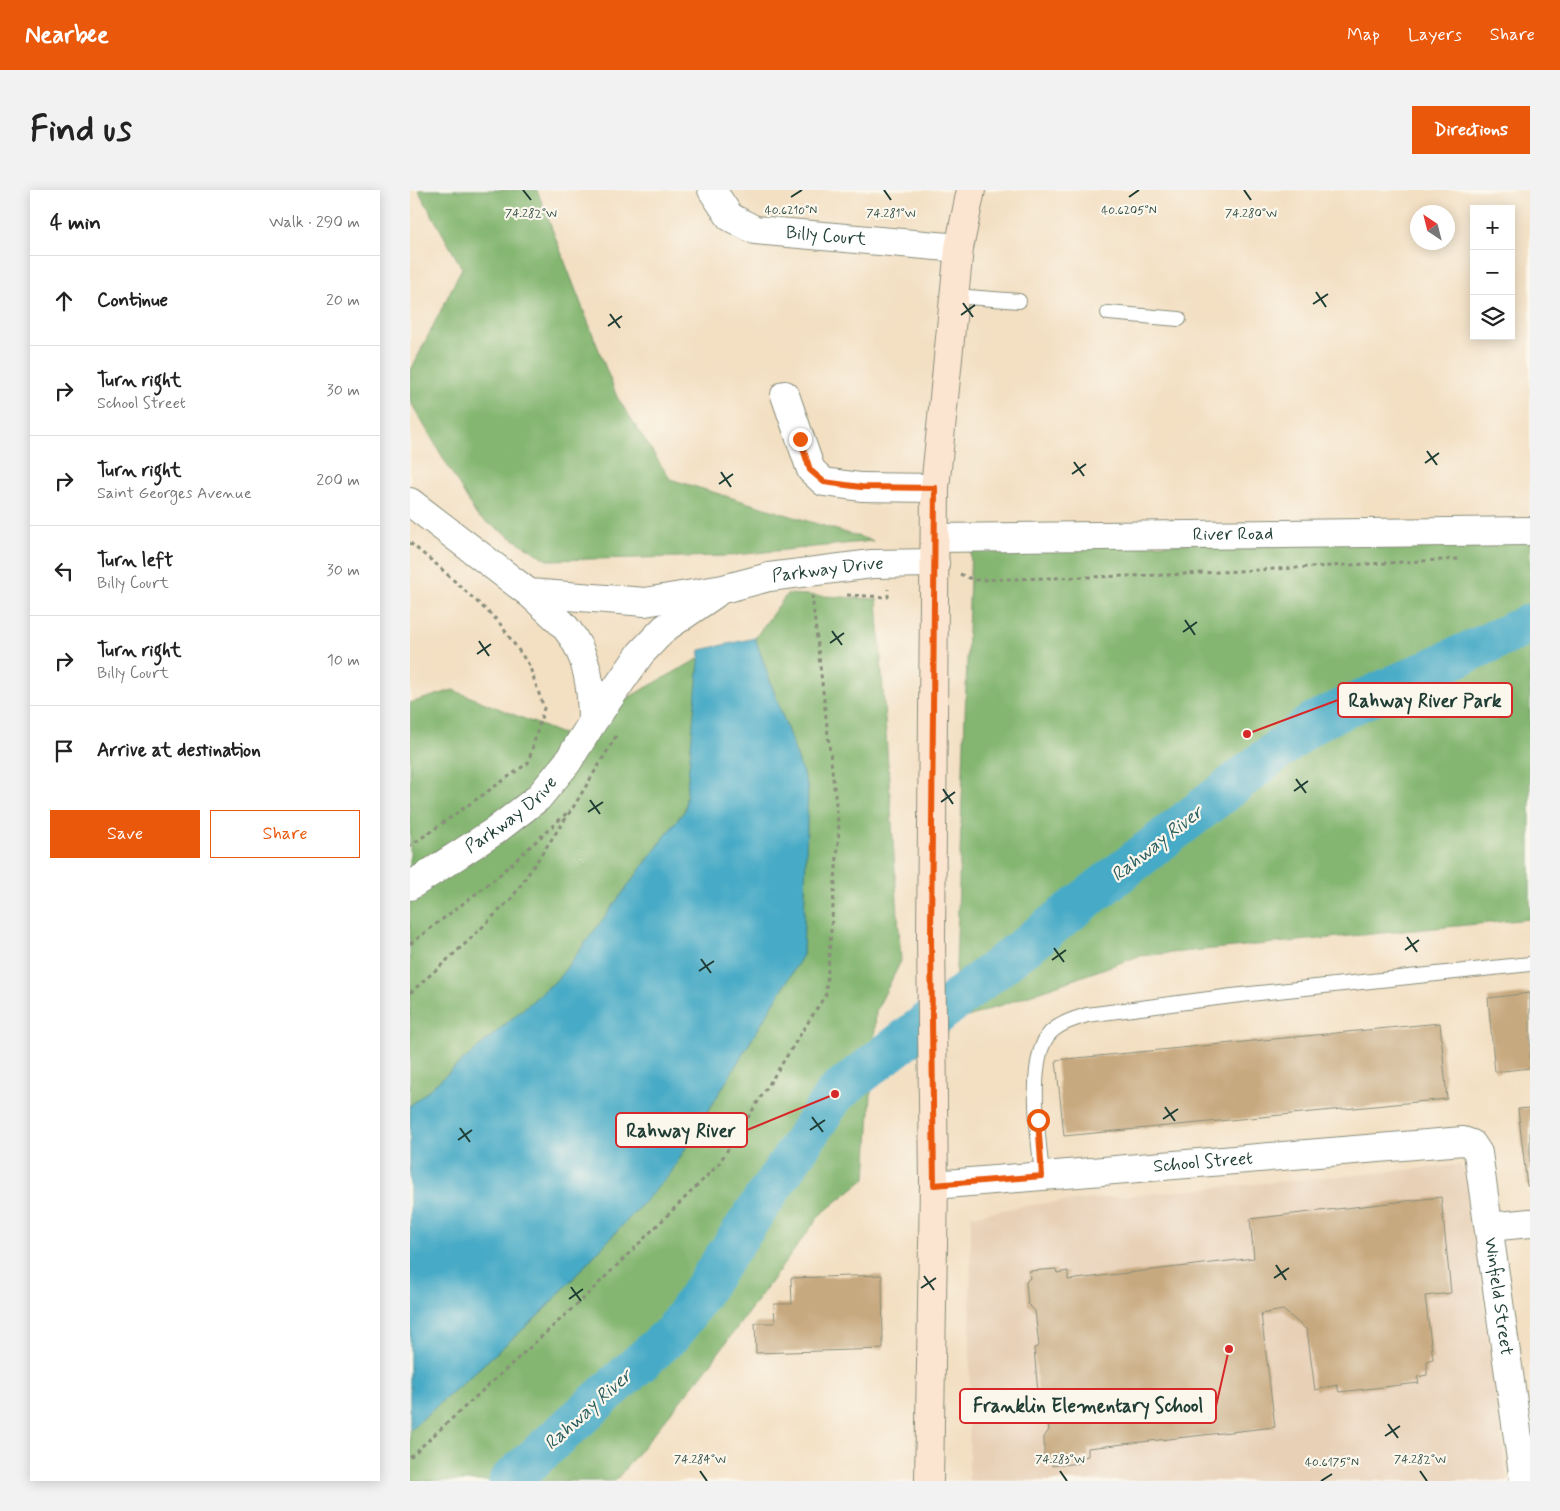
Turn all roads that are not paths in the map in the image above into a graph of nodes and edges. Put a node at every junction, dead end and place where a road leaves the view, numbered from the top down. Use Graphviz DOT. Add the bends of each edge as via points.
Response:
graph roads {
  1 [pos="712,190"];
  2 [pos="971,190"];
  3 [pos="960,248"];
  4 [pos="954,296"];
  5 [pos="1019,301"];
  6 [pos="1108,313"];
  7 [pos="1179,319"];
  8 [pos="785,395"];
  9 [pos="935,488"];
  10 [pos="410,502"];
  11 [pos="1530,531"];
  12 [pos="935,551"];
  13 [pos="723,589"];
  14 [pos="529,592"];
  15 [pos="592,722"];
  16 [pos="410,886"];
  17 [pos="1530,964"];
  18 [pos="1472,1144"];
  19 [pos="1042,1176"];
  20 [pos="934,1185"];
  21 [pos="1530,1223"];
  22 [pos="1489,1227"];
  23 [pos="929,1481"];
  24 [pos="1524,1481"];
  1 -- 3 [label="street, Billy Court" via="730,217 755,230"];
  2 -- 3 [label="main road"];
  3 -- 4 [label="main road"];
  4 -- 5 [label="lane"];
  4 -- 9 [label="main road"];
  6 -- 7 [label="lane"];
  8 -- 9 [label="street" via="810,470 824,482 861,487"];
  9 -- 12 [label="main road"];
  10 -- 14 [label="street"];
  11 -- 12 [label="street, River Road"];
  12 -- 13 [label="street, Parkway Drive" via="872,564 769,577"];
  12 -- 20 [label="main road" via="931,938"];
  13 -- 14 [label="street, Parkway Drive" via="646,602"];
  13 -- 15 [label="street, Parkway Drive" via="659,634 641,653"];
  14 -- 15 [label="street" via="566,628 582,654 590,678"];
  15 -- 16 [label="street, Parkway Drive" via="567,763 538,798 495,831"];
  17 -- 19 [label="lane" via="1232,996 1087,1015 1067,1022 1050,1033 1038,1058 1036,1079"];
  18 -- 19 [label="street, School Street" via="1463,1141"];
  18 -- 22 [label="street, Winfield Street" via="1478,1153"];
  19 -- 20 [label="street, School Street"];
  20 -- 23 [label="main road"];
  21 -- 22 [label="street"];
  22 -- 24 [label="street, Winfield Street"];
}
